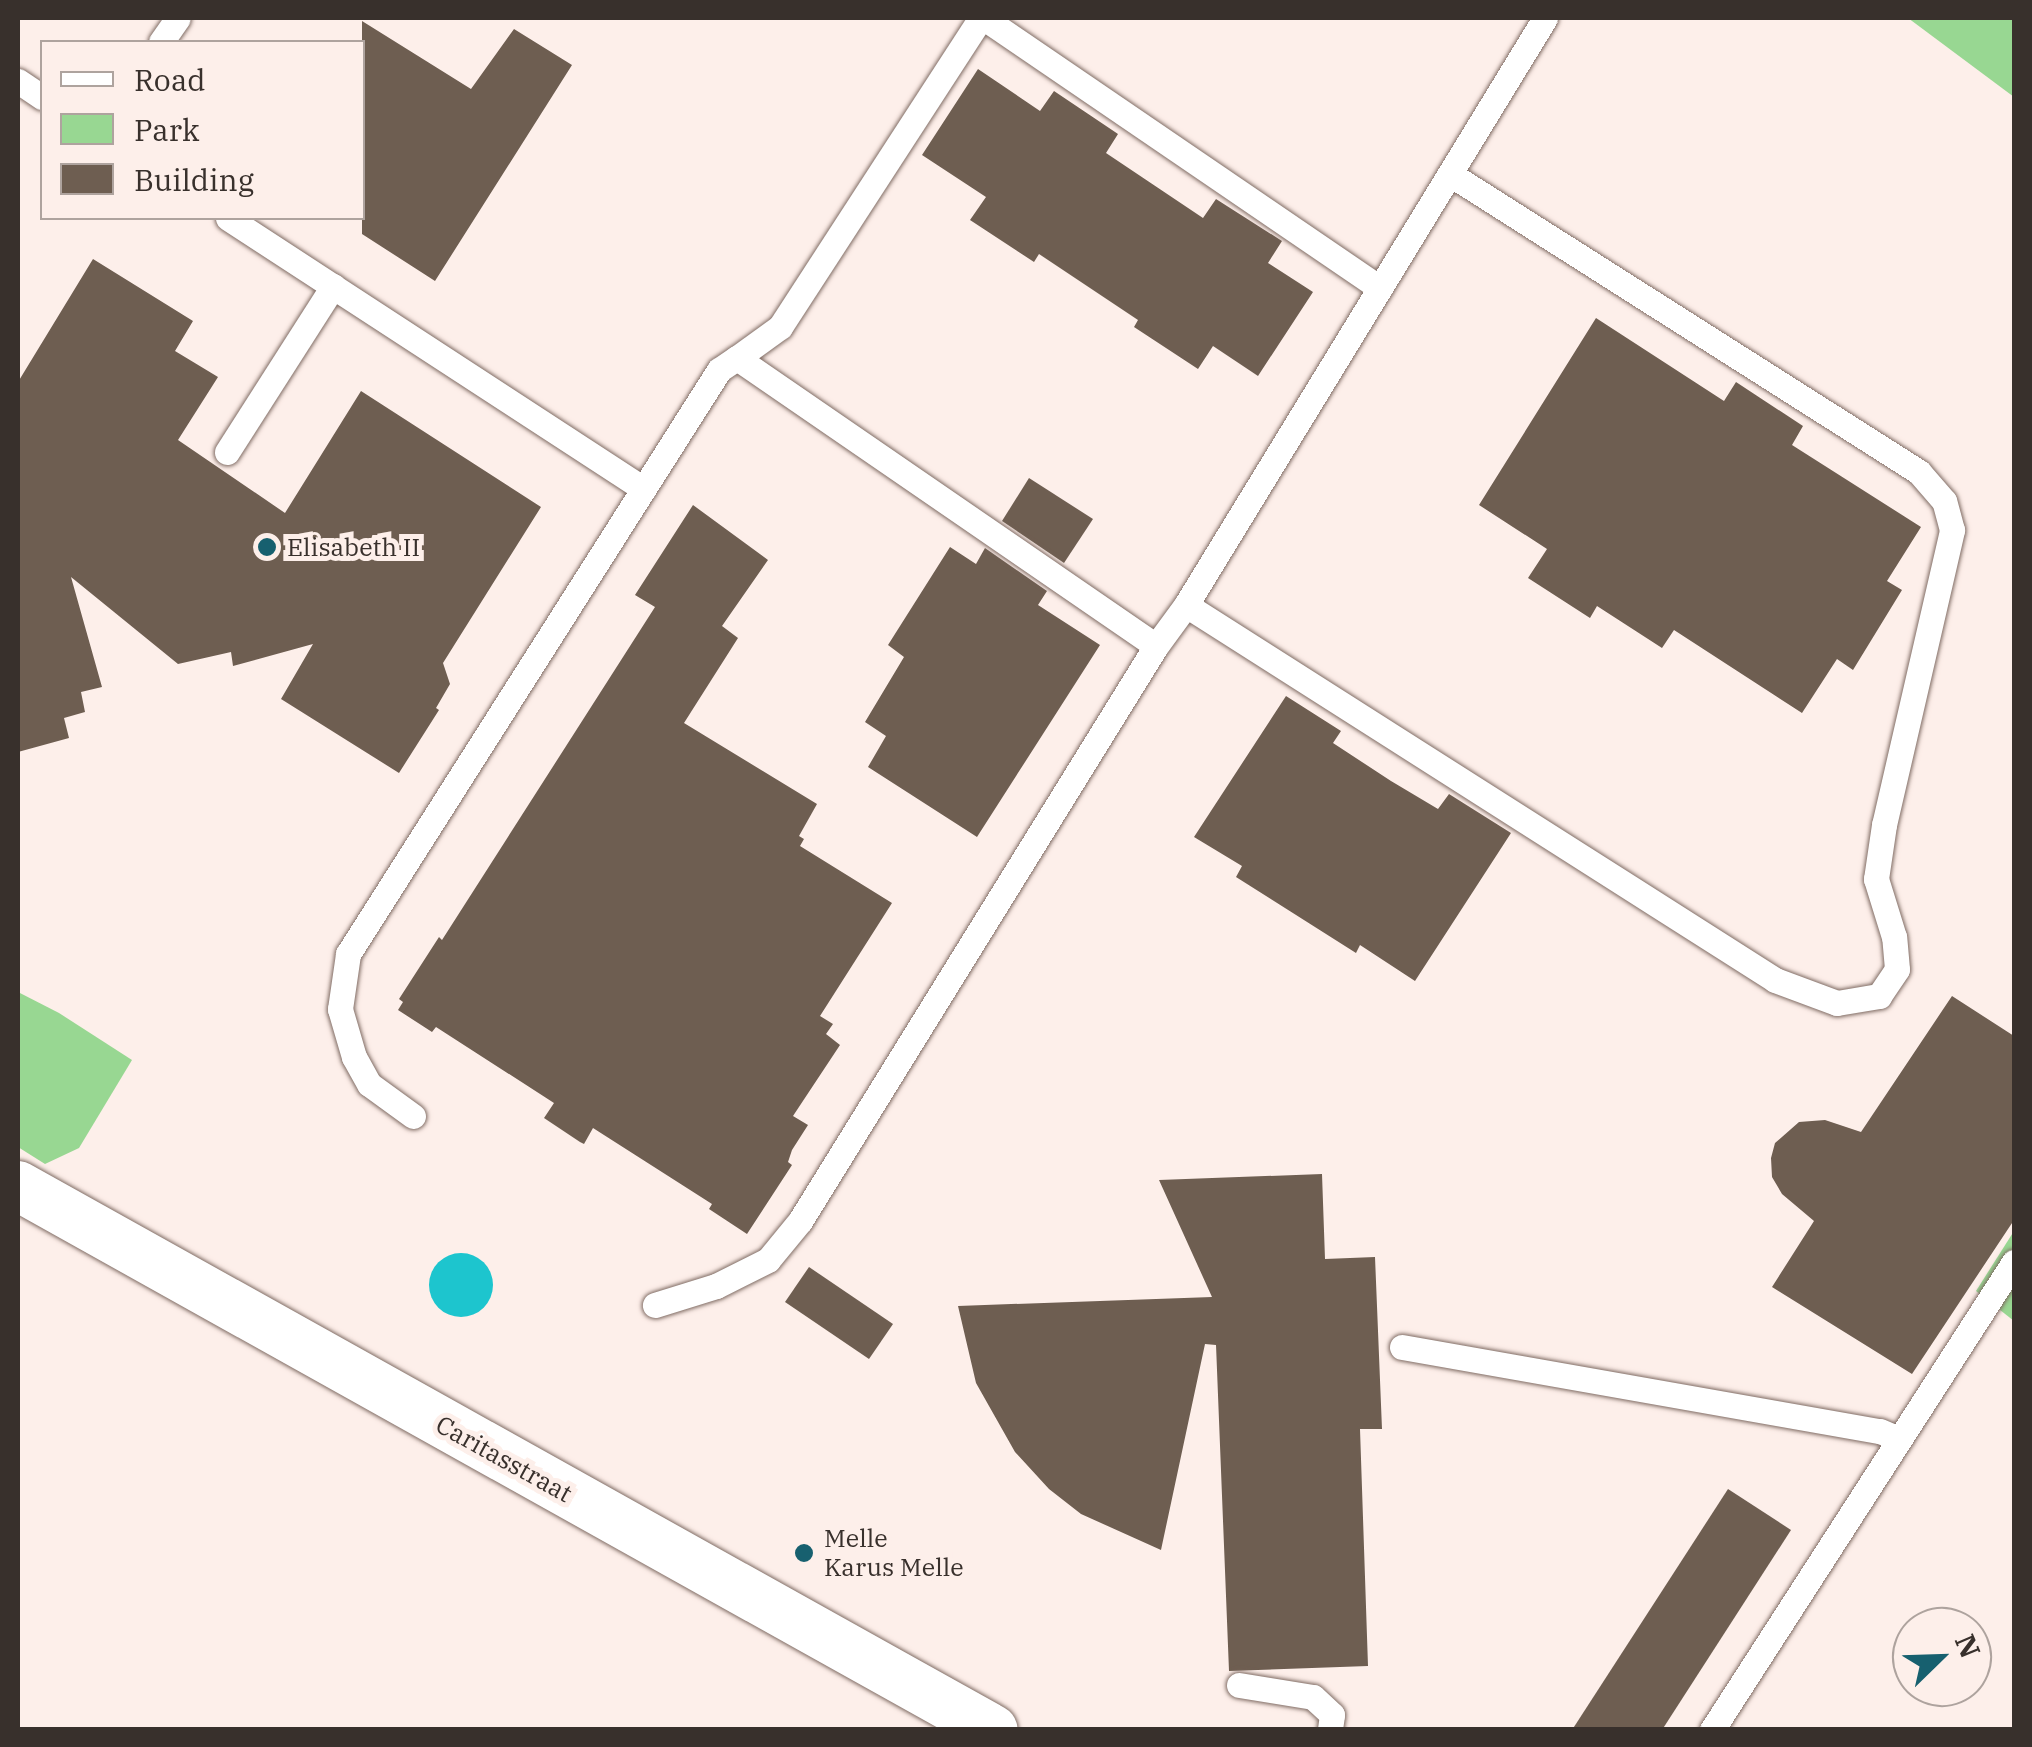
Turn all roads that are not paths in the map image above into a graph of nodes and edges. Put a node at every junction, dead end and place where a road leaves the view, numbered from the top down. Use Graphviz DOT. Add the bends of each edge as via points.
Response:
graph roads {
  1 [pos="178,18"];
  2 [pos="982,18"];
  3 [pos="1545,18"];
  4 [pos="162,40"];
  5 [pos="18,80"];
  6 [pos="40,96"];
  7 [pos="1450,174"];
  8 [pos="231,220"];
  9 [pos="333,286"];
  10 [pos="1380,288"];
  11 [pos="738,358"];
  12 [pos="227,452"];
  13 [pos="643,489"];
  14 [pos="1186,605"];
  15 [pos="1156,646"];
  16 [pos="413,1116"];
  17 [pos="18,1186"];
  18 [pos="2014,1262"];
  19 [pos="655,1305"];
  20 [pos="1402,1347"];
  21 [pos="1899,1439"];
  22 [pos="1239,1685"];
  23 [pos="993,1730"];
  24 [pos="1330,1730"];
  25 [pos="1712,1730"];
  1 -- 4 [label="lane"];
  2 -- 10 [label="lane"];
  2 -- 11 [label="lane" via="780,327"];
  3 -- 7 [label="lane"];
  5 -- 6 [label="lane"];
  7 -- 10 [label="lane"];
  7 -- 14 [label="lane" via="1919,472 1944,501 1952,530 1876,878 1897,969 1879,996 1837,1003 1775,980"];
  8 -- 9 [label="lane"];
  9 -- 12 [label="lane"];
  9 -- 13 [label="lane"];
  10 -- 14 [label="lane"];
  11 -- 13 [label="lane" via="720,370"];
  11 -- 15 [label="lane"];
  13 -- 16 [label="lane" via="348,954 340,1009 354,1057 369,1084"];
  14 -- 15 [label="lane"];
  15 -- 19 [label="lane" via="800,1221 768,1260"];
  17 -- 23 [label="street, Caritasstraat"];
  18 -- 21 [label="lane"];
  20 -- 21 [label="lane" via="1880,1430"];
  21 -- 25 [label="lane"];
  22 -- 24 [label="lane" via="1313,1697 1332,1715"];
}
